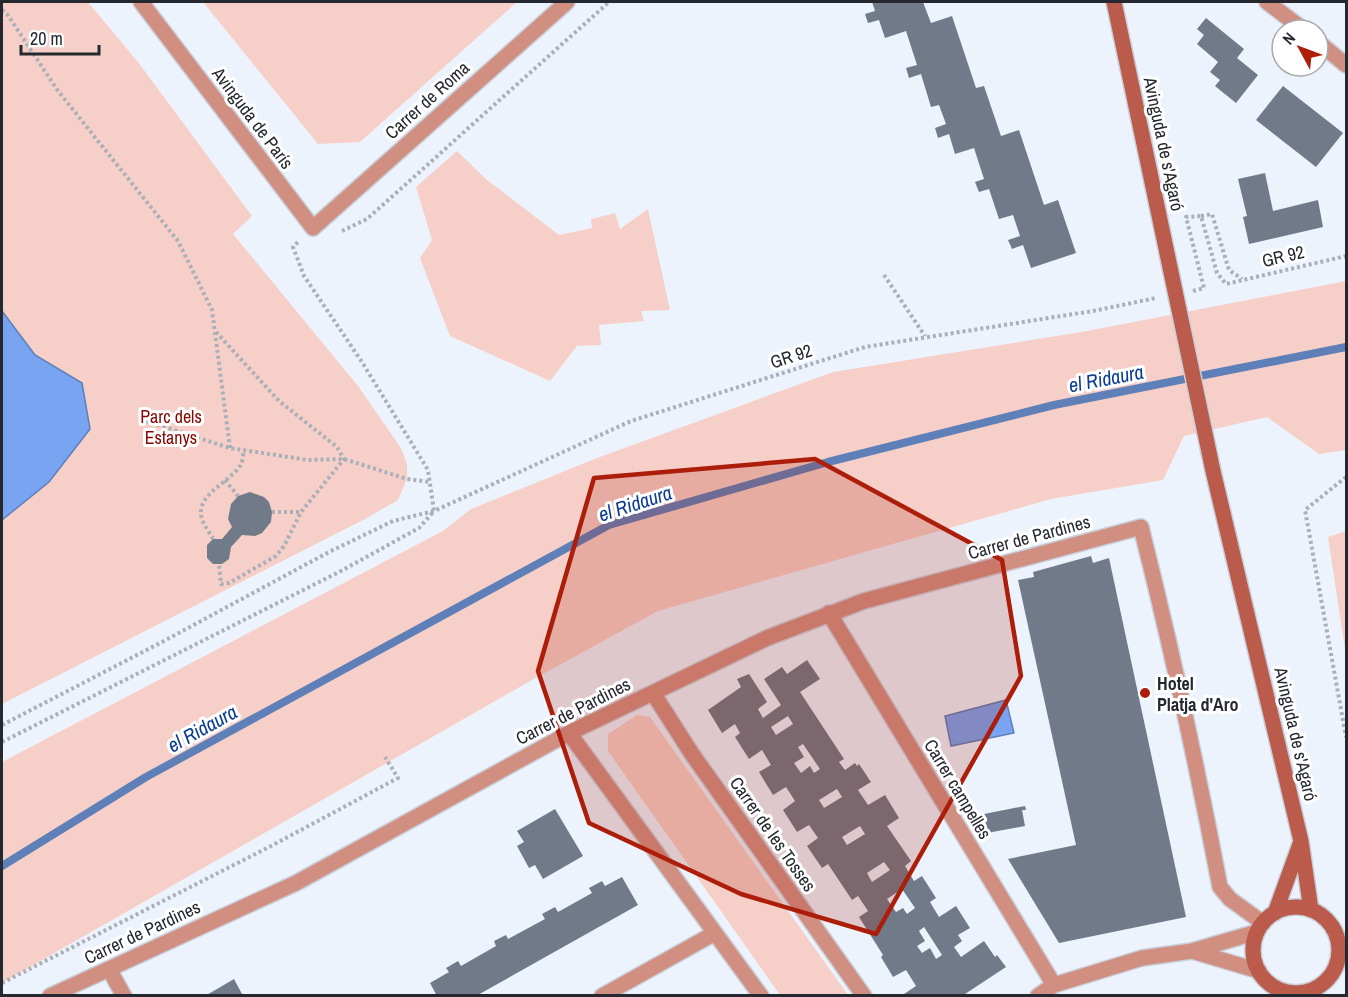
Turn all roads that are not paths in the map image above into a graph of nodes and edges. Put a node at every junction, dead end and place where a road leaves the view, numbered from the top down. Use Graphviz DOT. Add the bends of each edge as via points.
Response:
graph roads {
  1 [pos="141,2"];
  2 [pos="567,2"];
  3 [pos="1114,2"];
  4 [pos="1267,2"];
  5 [pos="1288,18"];
  6 [pos="1330,51"];
  7 [pos="1347,64"];
  8 [pos="313,228"];
  9 [pos="829,613"];
  10 [pos="653,693"];
  11 [pos="569,733"];
  12 [pos="1301,841"];
  13 [pos="1311,910"];
  14 [pos="1265,923"];
  15 [pos="715,933"];
  16 [pos="1192,951"];
  17 [pos="1343,951"];
  18 [pos="109,969"];
  19 [pos="1259,971"];
  20 [pos="1329,978"];
  21 [pos="1054,985"];
  22 [pos="1293,994"];
  23 [pos="50,996"];
  24 [pos="124,996"];
  25 [pos="602,996"];
  26 [pos="761,996"];
  27 [pos="864,996"];
  28 [pos="1038,996"];
  29 [pos="1333,996"];
  1 -- 8 [label="street, Avinguda de París"];
  2 -- 8 [label="street, Carrer de Roma"];
  3 -- 12 [label="main road, Avinguda de s'Agaró" via="1213,471"];
  4 -- 5 [label="street"];
  6 -- 7 [label="street"];
  9 -- 10 [label="street, Carrer de Pardines"];
  9 -- 14 [label="street, Carrer de Pardines" via="1141,527 1166,625 1220,886 1230,899"];
  9 -- 21 [label="street, Carrer campelles"];
  10 -- 11 [label="street, Carrer de Pardines"];
  10 -- 27 [label="street, Carrer de les Tosses"];
  11 -- 15 [label="street"];
  11 -- 18 [label="street, Carrer de Pardines" via="296,883"];
  12 -- 13 [label="main road, Avinguda de s'Agaró"];
  12 -- 14 [label="main road"];
  13 -- 14 [label="main road" via="1293,908"];
  13 -- 17 [label="main road" via="1332,926"];
  14 -- 16 [label="street"];
  14 -- 19 [label="main road" via="1253,948"];
  15 -- 25 [label="street"];
  15 -- 26 [label="street"];
  16 -- 19 [label="street"];
  16 -- 21 [label="street" via="1142,958"];
  17 -- 20 [label="main road"];
  18 -- 23 [label="street, Carrer de Pardines"];
  18 -- 24 [label="street"];
  19 -- 22 [label="main road" via="1273,986"];
  20 -- 22 [label="main road" via="1313,990"];
  20 -- 29 [label="main road"];
  21 -- 28 [label="street"];
}
